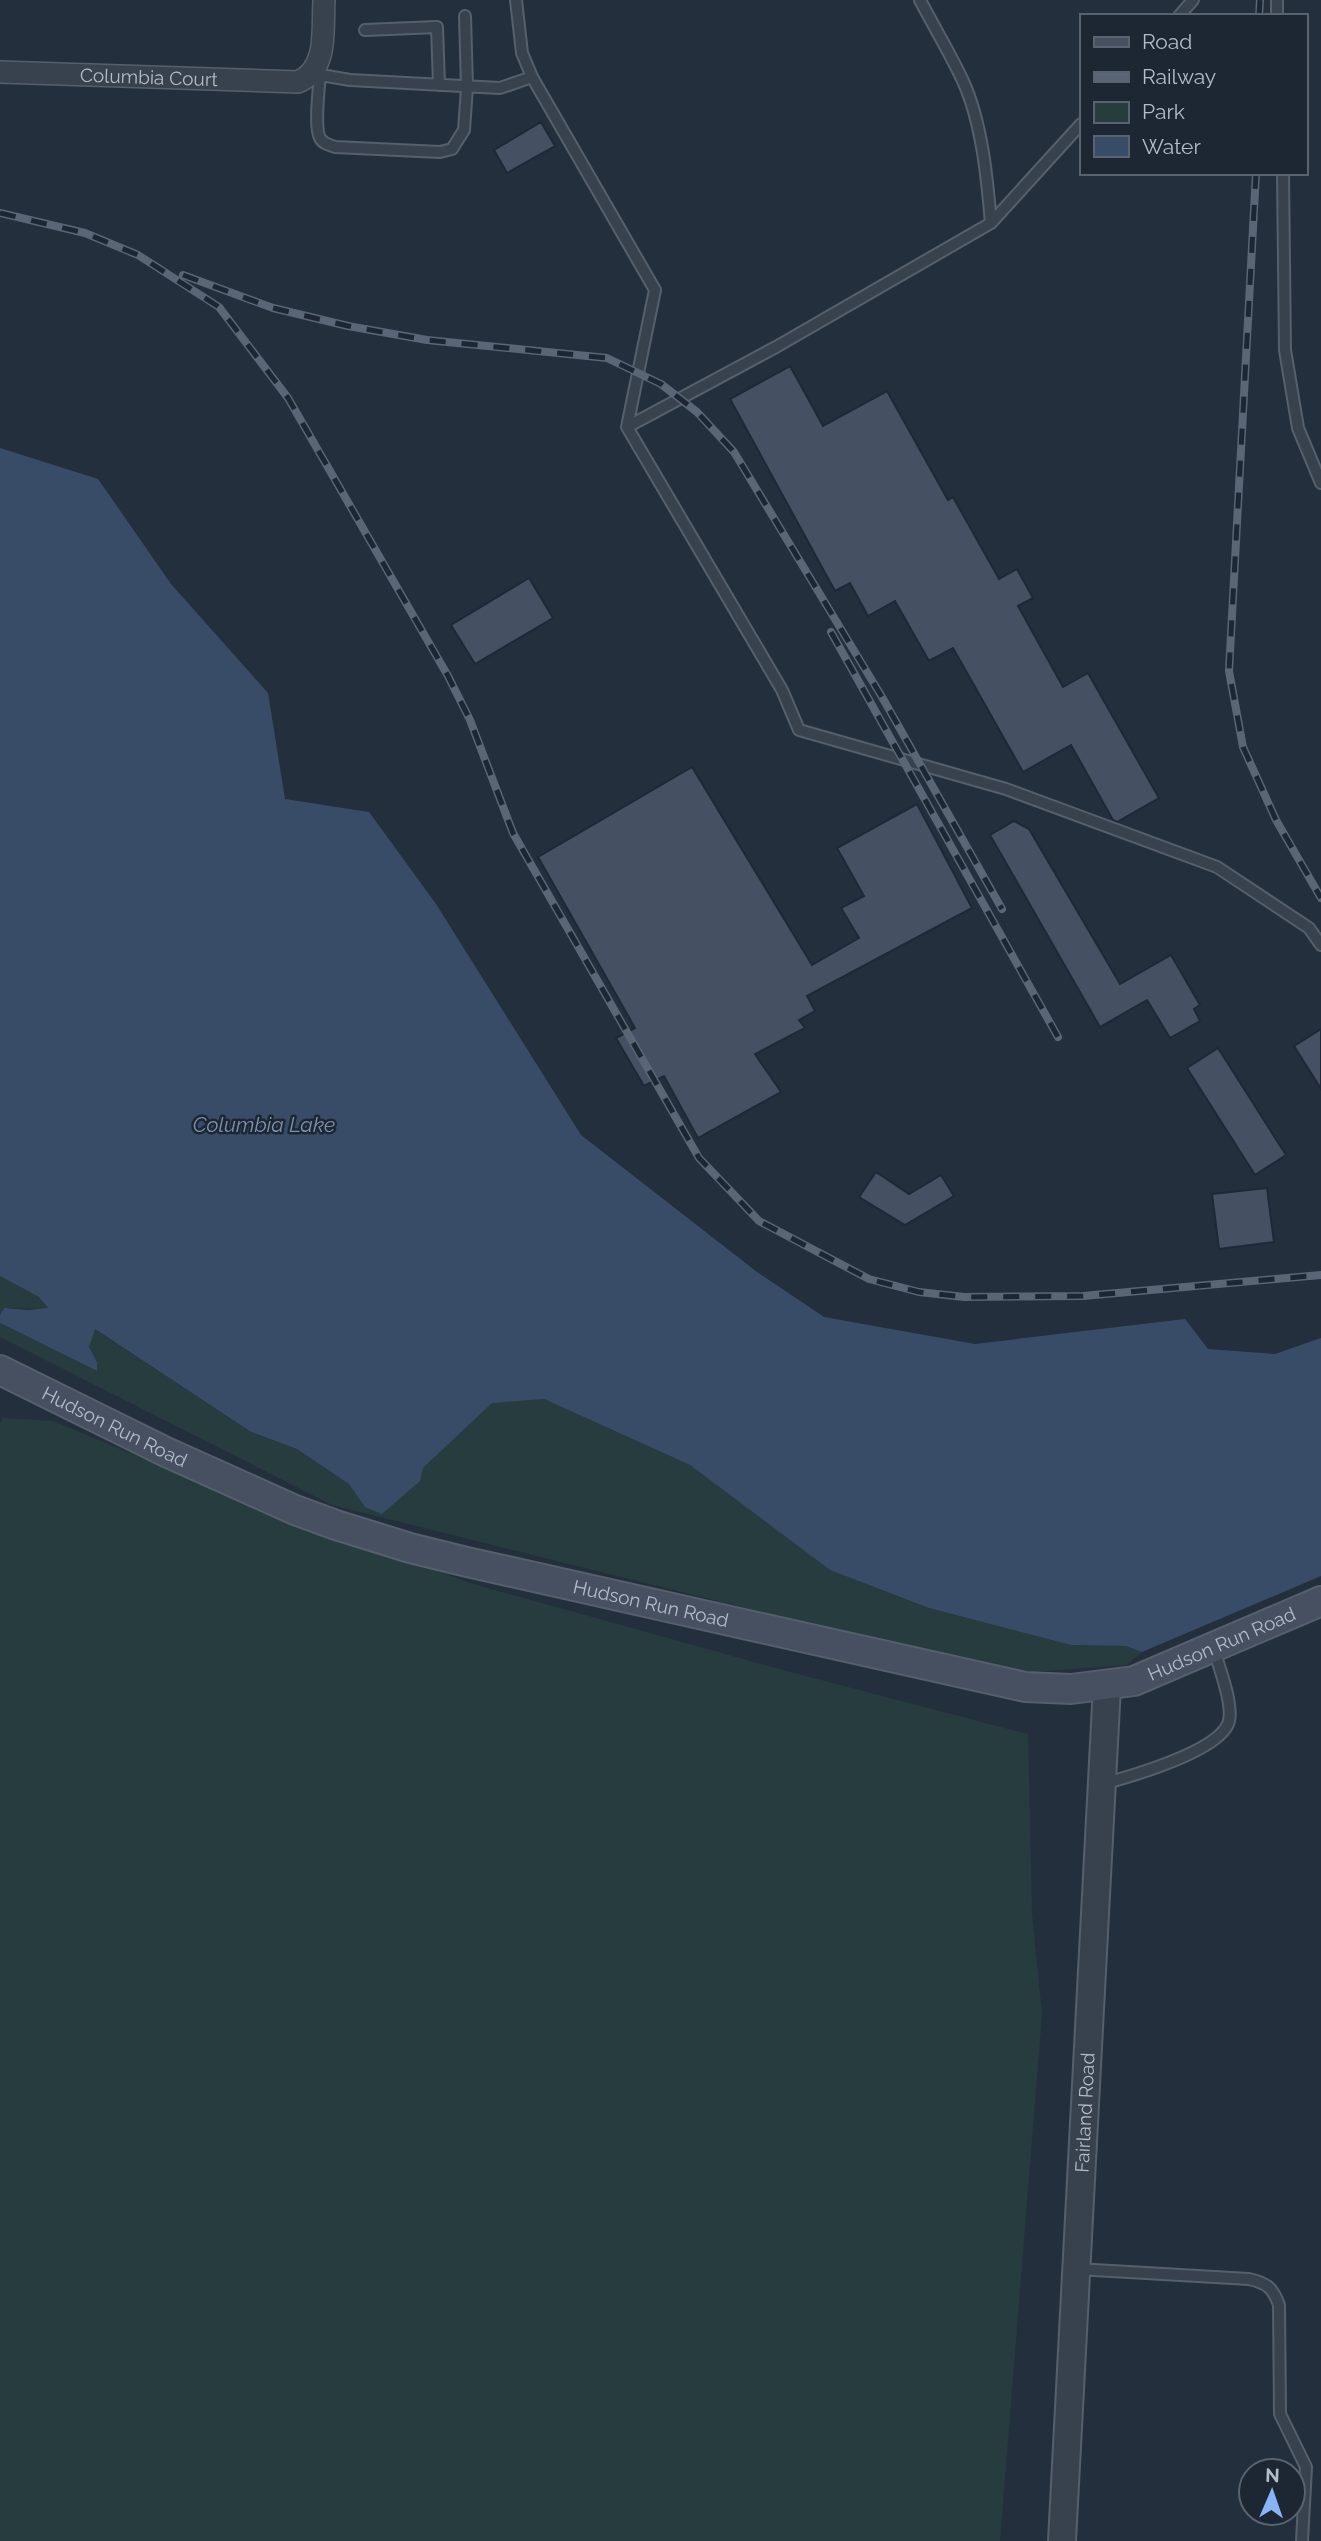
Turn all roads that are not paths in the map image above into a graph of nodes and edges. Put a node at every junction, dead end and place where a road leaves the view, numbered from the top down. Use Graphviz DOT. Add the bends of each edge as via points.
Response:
graph roads {
  1 [pos="324,0"];
  2 [pos="516,0"];
  3 [pos="920,0"];
  4 [pos="1193,0"];
  5 [pos="1181,14"];
  6 [pos="466,16"];
  7 [pos="365,30"];
  8 [pos="0,72"];
  9 [pos="310,77"];
  10 [pos="532,77"];
  11 [pos="439,85"];
  12 [pos="467,87"];
  13 [pos="1080,125"];
  14 [pos="1283,175"];
  15 [pos="991,223"];
  16 [pos="627,428"];
  17 [pos="1321,483"];
  18 [pos="1321,945"];
  19 [pos="0,1370"];
  20 [pos="1321,1601"];
  21 [pos="1213,1647"];
  22 [pos="1107,1686"];
  23 [pos="1103,1784"];
  24 [pos="1077,2269"];
  25 [pos="1062,2541"];
  26 [pos="1301,2541"];
  1 -- 9 [label="street" via="320,58"];
  2 -- 10 [label="lane" via="522,53"];
  3 -- 15 [label="lane" via="964,83 988,180"];
  4 -- 5 [label="lane"];
  6 -- 12 [label="lane"];
  7 -- 11 [label="lane" via="437,27"];
  8 -- 9 [label="street, Columbia Court"];
  9 -- 11 [label="lane"];
  9 -- 12 [label="lane" via="318,137 335,147 452,149 464,130"];
  10 -- 12 [label="lane" via="500,88"];
  10 -- 16 [label="lane" via="655,290"];
  11 -- 12 [label="lane"];
  13 -- 15 [label="lane"];
  14 -- 17 [label="lane" via="1284,350 1298,428"];
  15 -- 16 [label="lane"];
  16 -- 18 [label="lane" via="782,690 799,730 1006,789 1217,867 1309,928"];
  19 -- 22 [label="main road, Hudson Run Road" via="244,1487 336,1525 410,1548 1025,1687"];
  20 -- 21 [label="main road, Hudson Run Road"];
  21 -- 22 [label="main road, Hudson Run Road" via="1134,1681"];
  21 -- 23 [label="lane" via="1230,1709 1220,1734 1193,1752"];
  22 -- 23 [label="street, Fairland Road"];
  23 -- 24 [label="street, Fairland Road"];
  24 -- 25 [label="street, Fairland Road"];
  24 -- 26 [label="lane" via="1250,2279 1265,2282 1275,2292 1280,2414 1306,2468"];
}
